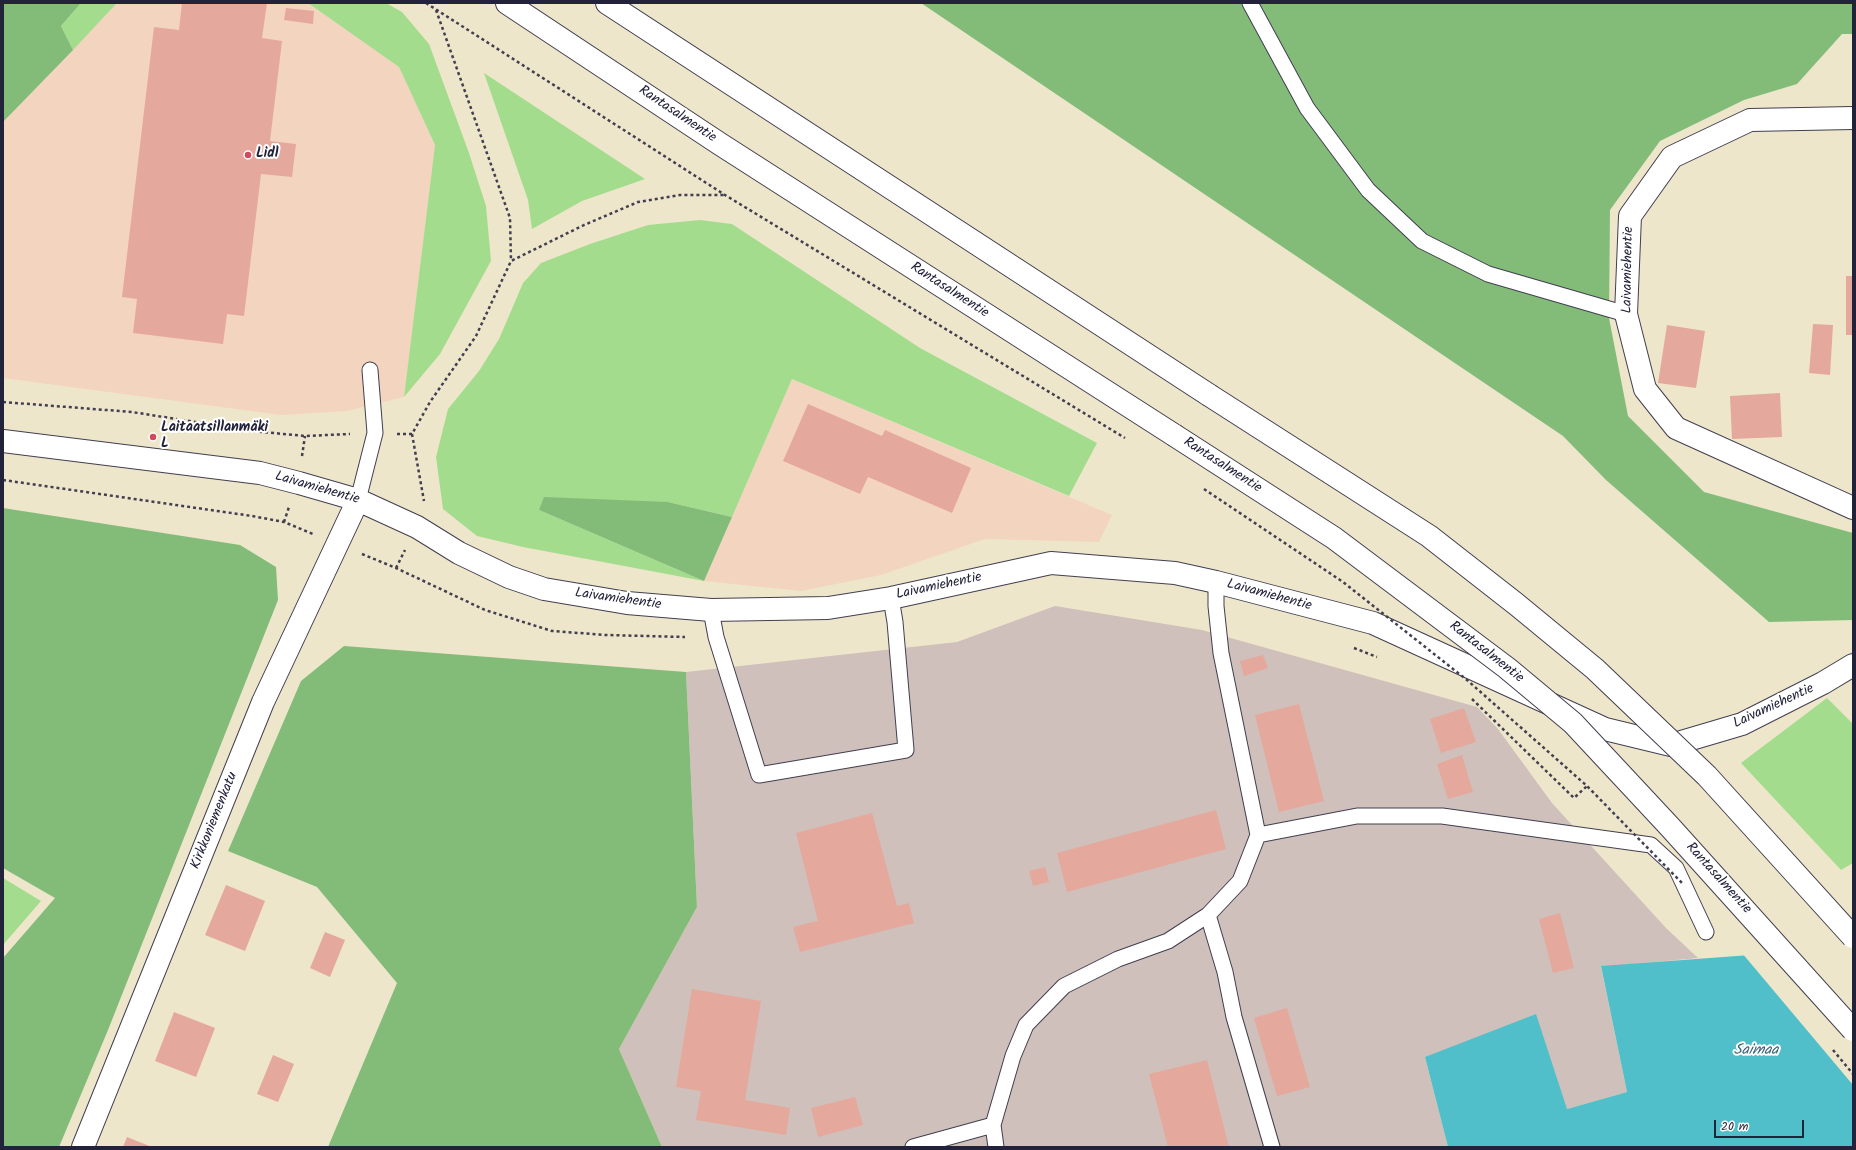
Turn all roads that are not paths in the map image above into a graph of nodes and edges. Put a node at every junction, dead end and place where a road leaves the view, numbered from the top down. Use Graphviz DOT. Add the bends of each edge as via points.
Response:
graph roads {
  1 [pos="507,3"];
  2 [pos="607,3"];
  3 [pos="1250,3"];
  4 [pos="1853,118"];
  5 [pos="1626,314"];
  6 [pos="370,370"];
  7 [pos="3,441"];
  8 [pos="358,500"];
  9 [pos="1853,508"];
  10 [pos="1216,582"];
  11 [pos="891,598"];
  12 [pos="711,610"];
  13 [pos="1853,665"];
  14 [pos="1258,835"];
  15 [pos="1208,915"];
  16 [pos="1706,932"];
  17 [pos="1853,937"];
  18 [pos="1853,1030"];
  19 [pos="993,1125"];
  20 [pos="83,1147"];
  21 [pos="913,1147"];
  22 [pos="996,1147"];
  23 [pos="1272,1147"];
  1 -- 18 [label="main road, Rantasalmentie, bridge" via="727,149 1334,538 1507,668 1573,723 1670,826"];
  2 -- 17 [label="main road, bridge" via="1429,536 1595,669 1707,776"];
  3 -- 5 [label="lane" via="1308,108 1368,190 1422,241 1488,274"];
  4 -- 5 [label="main road, Laivamiehentie" via="1750,120 1672,157 1630,216"];
  5 -- 9 [label="main road, Laivamiehentie" via="1645,389 1676,428"];
  6 -- 8 [label="lane" via="375,434"];
  7 -- 8 [label="main road, Laivamiehentie" via="260,473"];
  8 -- 12 [label="main road, Laivamiehentie" via="417,527 459,553 509,577 544,589 626,603"];
  8 -- 20 [label="main road, Kirkkoniemenkatu" via="263,702"];
  10 -- 11 [label="main road, Laivamiehentie" via="1175,573 1051,563"];
  10 -- 13 [label="main road, Laivamiehentie" via="1373,623 1605,730 1671,745 1742,724"];
  10 -- 14 [label="lane" via="1221,653"];
  11 -- 12 [label="main road, Laivamiehentie" via="828,608"];
  11 -- 12 [label="lane" via="906,750 759,775 716,637"];
  14 -- 15 [label="lane" via="1240,881"];
  14 -- 16 [label="lane" via="1357,816 1442,816 1651,845 1676,868"];
  15 -- 19 [label="lane" via="1168,941 1118,959 1064,986 1026,1025 1013,1056"];
  15 -- 23 [label="lane" via="1225,972 1234,1017"];
  19 -- 21 [label="lane"];
  19 -- 22 [label="lane"];
}
